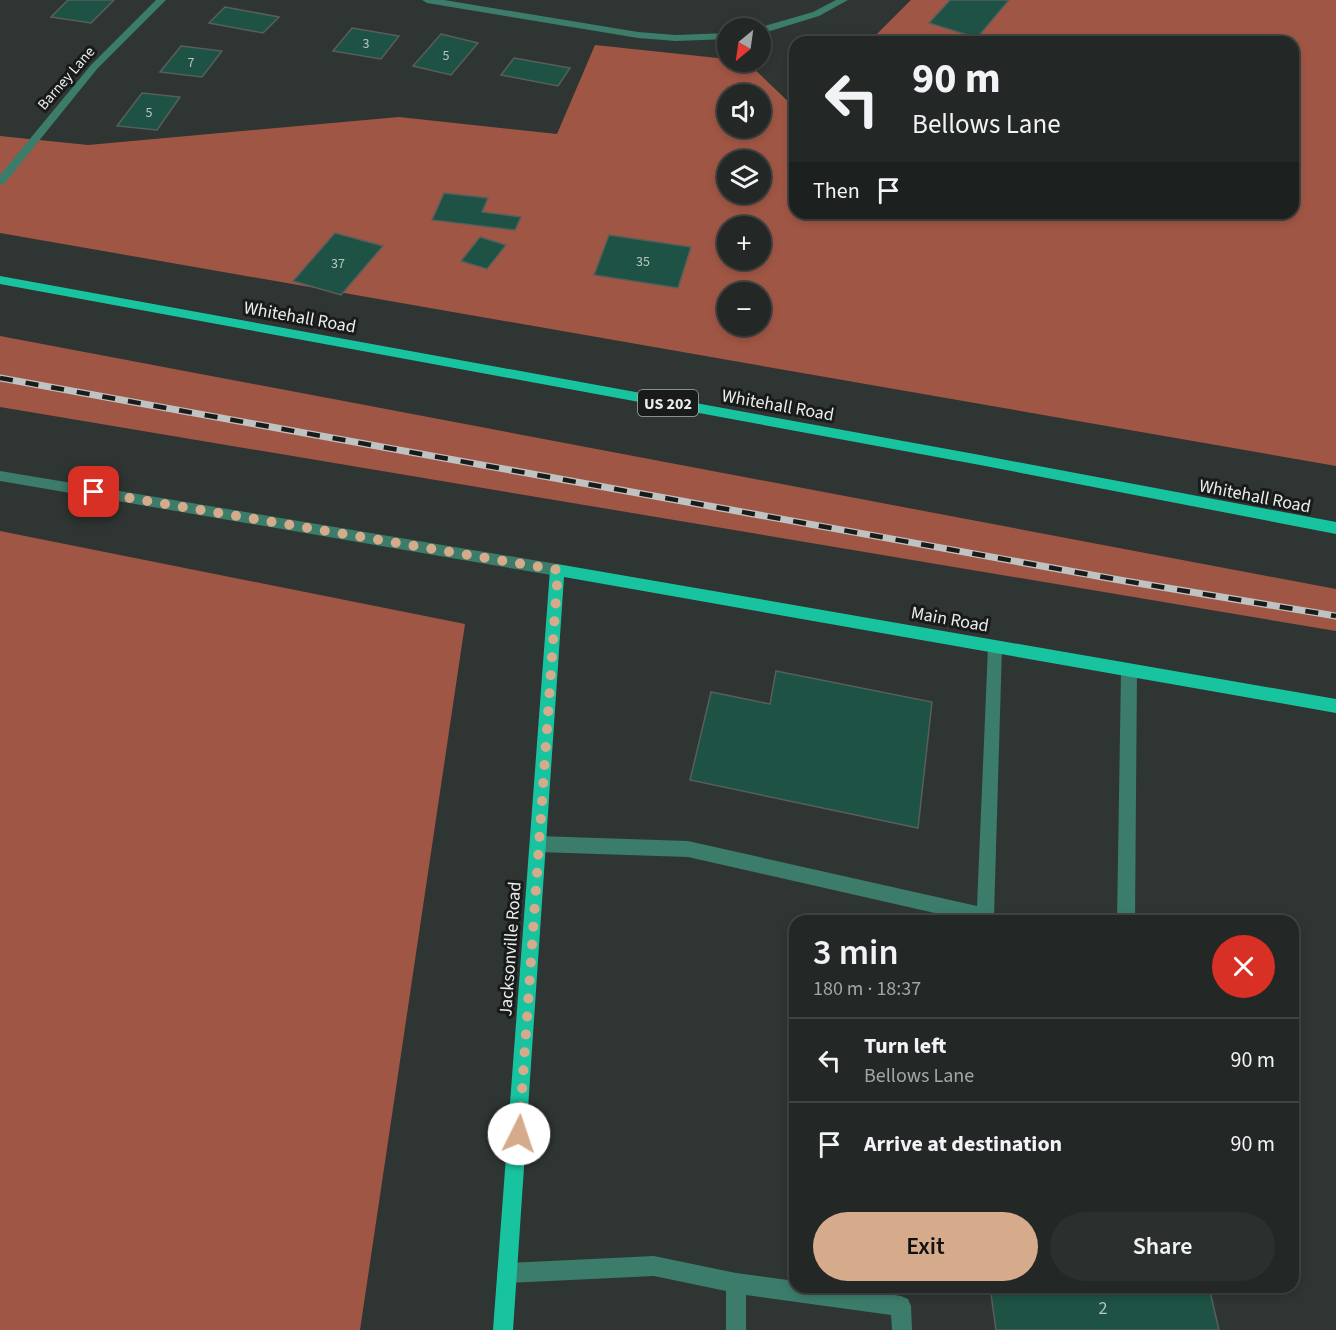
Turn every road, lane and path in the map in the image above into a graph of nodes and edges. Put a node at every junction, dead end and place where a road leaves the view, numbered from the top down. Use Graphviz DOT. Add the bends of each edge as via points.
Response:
graph roads {
  1 [pos="161,0"];
  2 [pos="428,0"];
  3 [pos="843,0"];
  4 [pos="771,28"];
  5 [pos="717,36"];
  6 [pos="0,182"];
  7 [pos="0,280"];
  8 [pos="0,476"];
  9 [pos="1336,528"];
  10 [pos="558,570"];
  11 [pos="995,647"];
  12 [pos="1129,671"];
  13 [pos="1336,706"];
  14 [pos="538,844"];
  15 [pos="972,915"];
  16 [pos="985,915"];
  17 [pos="1126,915"];
  18 [pos="507,1273"];
  19 [pos="736,1282"];
  20 [pos="789,1290"];
  21 [pos="812,1293"];
  22 [pos="502,1330"];
  23 [pos="736,1330"];
  24 [pos="902,1330"];
  1 -- 6 [label="street, Barney Lane" via="94,67"];
  2 -- 5 [label="street" via="638,35"];
  3 -- 4 [label="street" via="814,15"];
  7 -- 9 [label="main road, Whitehall Road / US 202"];
  8 -- 10 [label="street"];
  10 -- 11 [label="main road, Main Road"];
  10 -- 14 [label="main road, Jacksonville Road"];
  11 -- 12 [label="main road, Main Road"];
  11 -- 16 [label="street"];
  12 -- 13 [label="main road, Main Road"];
  12 -- 17 [label="street"];
  14 -- 15 [label="street" via="688,849"];
  14 -- 18 [label="main road, Jacksonville Road"];
  18 -- 19 [label="street" via="654,1266"];
  18 -- 22 [label="main road, Jacksonville Road"];
  19 -- 20 [label="street"];
  19 -- 23 [label="street"];
  21 -- 24 [label="street" via="901,1306"];
}
